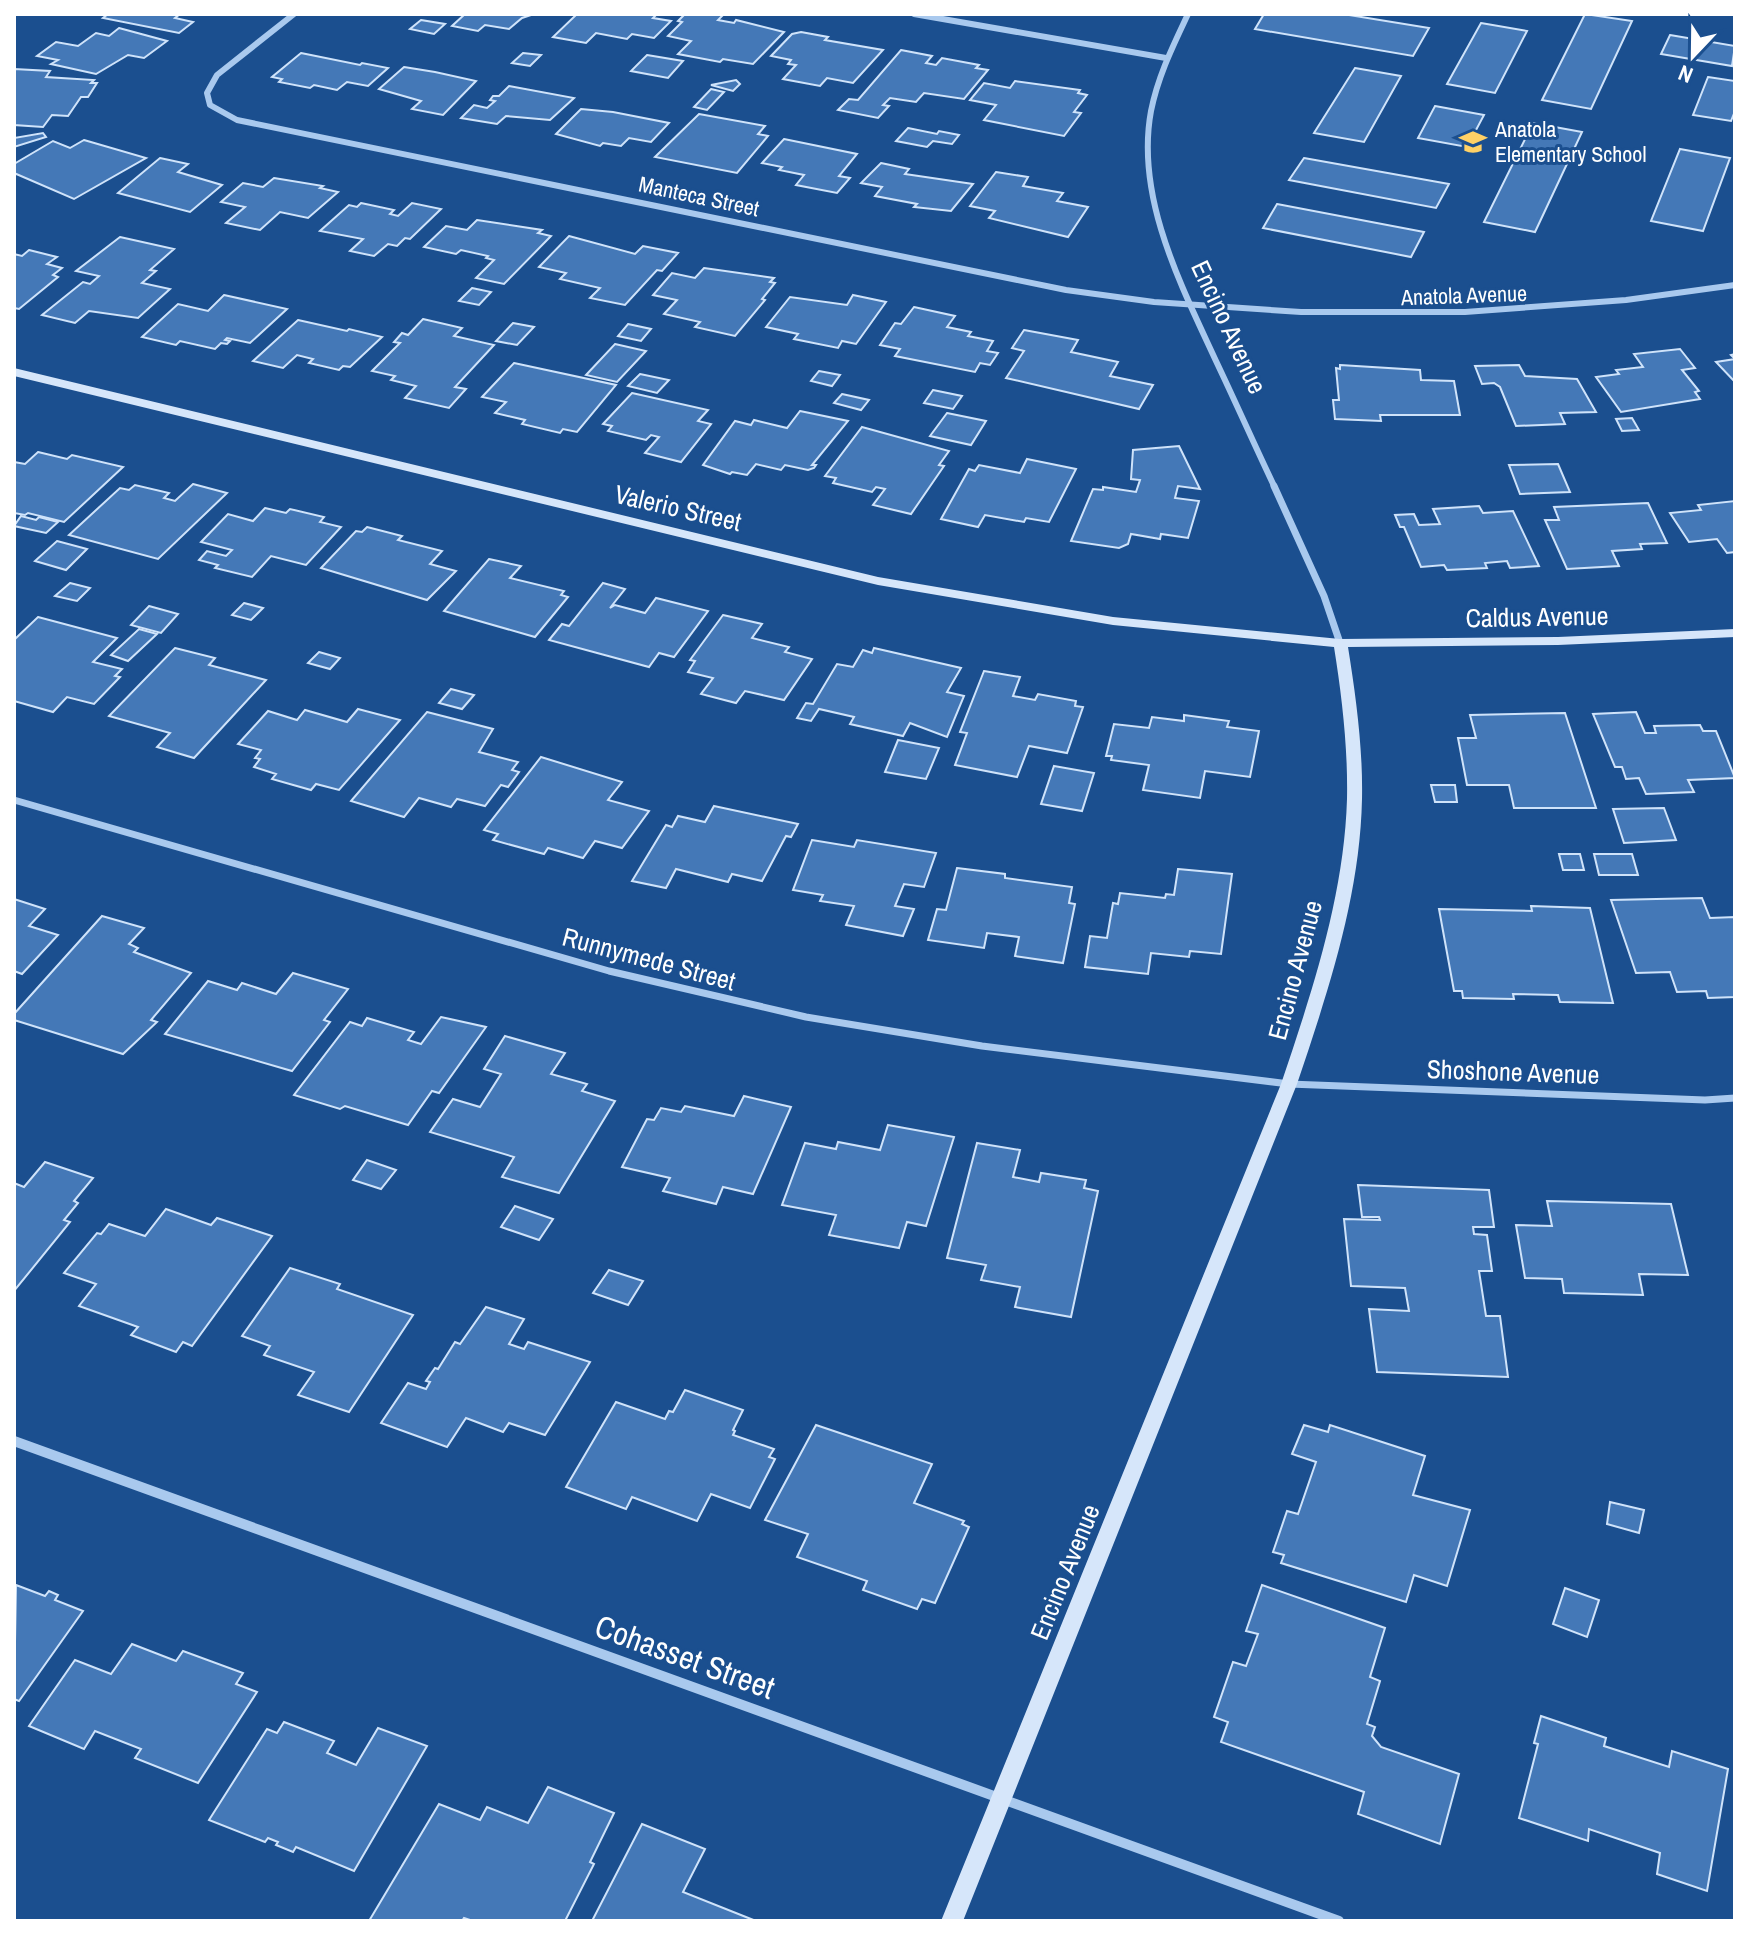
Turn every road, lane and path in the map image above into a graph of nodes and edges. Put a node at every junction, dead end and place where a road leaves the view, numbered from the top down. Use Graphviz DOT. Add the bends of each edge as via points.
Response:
graph roads {
  1 [pos="294,14"];
  2 [pos="914,14"];
  3 [pos="1188,14"];
  4 [pos="1166,58"];
  5 [pos="1735,285"];
  6 [pos="1193,307"];
  7 [pos="14,372"];
  8 [pos="1735,633"];
  9 [pos="1340,643"];
  10 [pos="14,800"];
  11 [pos="1289,1084"];
  12 [pos="1735,1098"];
  13 [pos="14,1441"];
  14 [pos="1002,1798"];
  15 [pos="952,1921"];
  16 [pos="1339,1921"];
  1 -- 6 [label="street, Manteca Street" via="208,86 207,98 216,110 237,120 1066,290"];
  2 -- 4 [label="street"];
  3 -- 4 [label="street, Encino Avenue"];
  4 -- 6 [label="street, Encino Avenue" via="1152,98 1148,161 1153,203 1169,256"];
  5 -- 6 [label="street, Anatola Avenue" via="1533,311 1399,315"];
  6 -- 9 [label="street, Encino Avenue" via="1324,596"];
  7 -- 9 [label="street, Valerio Street" via="878,581 1113,621"];
  8 -- 9 [label="street, Caldus Avenue"];
  9 -- 11 [label="street, Encino Avenue" via="1353,724 1353,825 1318,999"];
  10 -- 11 [label="street, Runnymede Street" via="721,999 982,1046"];
  11 -- 12 [label="street, Shoshone Avenue"];
  11 -- 14 [label="street, Encino Avenue"];
  13 -- 14 [label="street, Cohasset Street"];
  14 -- 15 [label="street, Encino Avenue"];
  14 -- 16 [label="street, Cohasset Street"];
}
